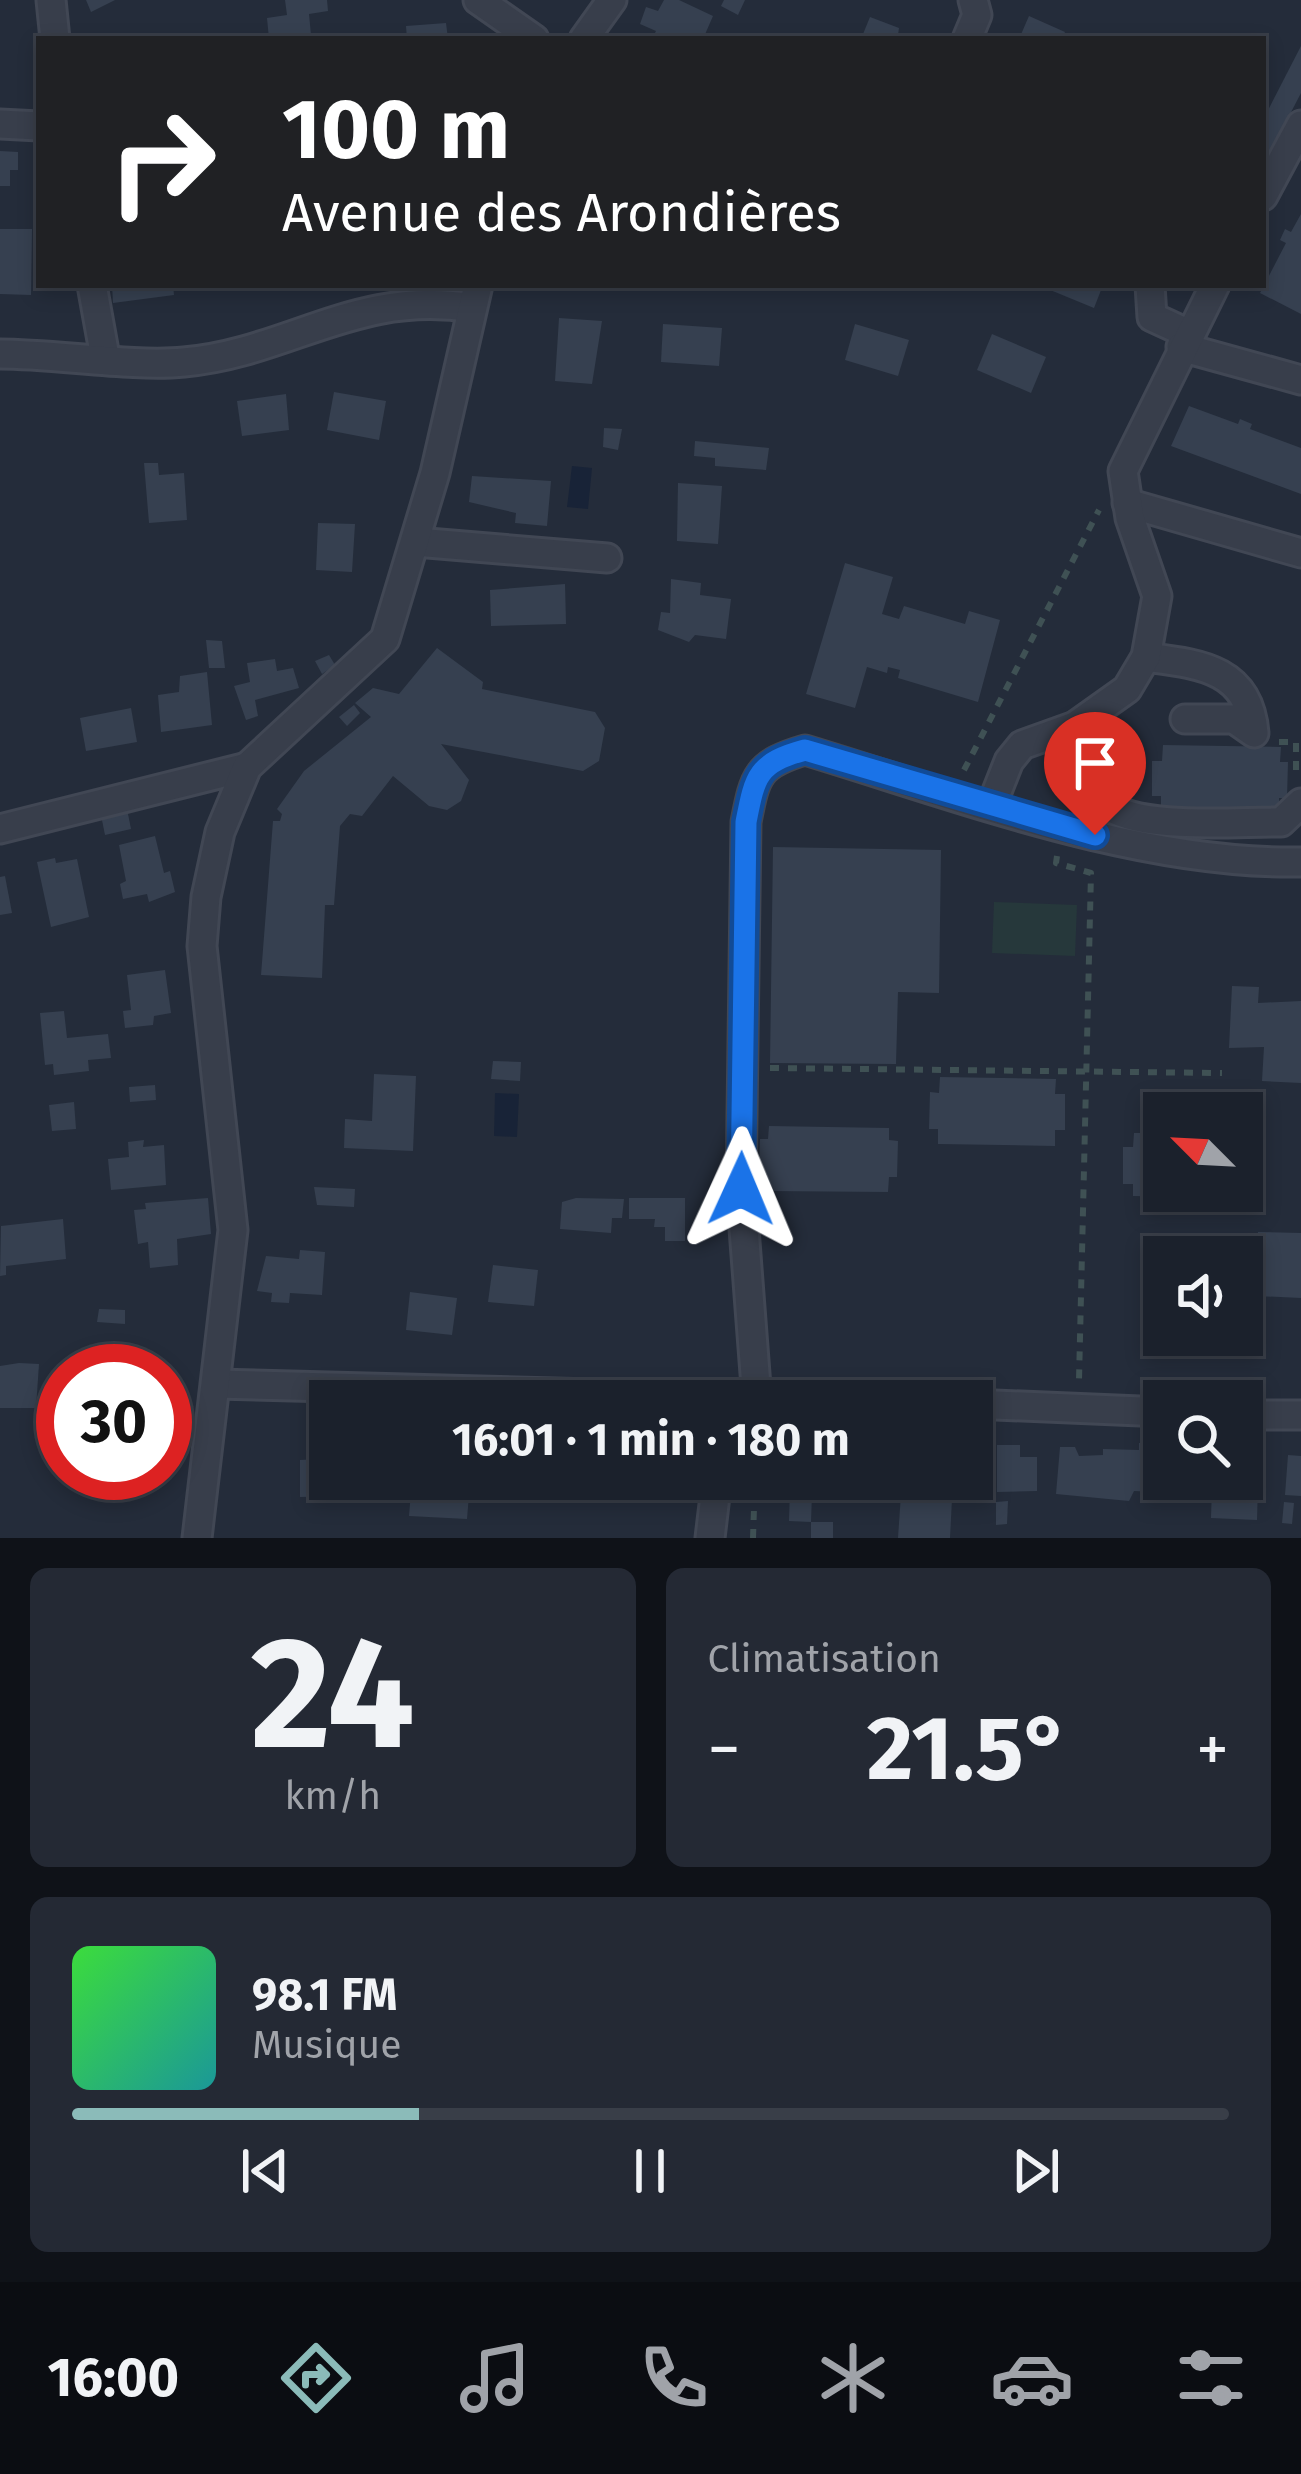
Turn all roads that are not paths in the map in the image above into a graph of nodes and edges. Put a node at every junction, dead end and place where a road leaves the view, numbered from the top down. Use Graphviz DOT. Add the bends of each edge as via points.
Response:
graph roads {
  1 [pos="52,0"];
  2 [pos="478,0"];
  3 [pos="612,0"];
  4 [pos="973,0"];
  5 [pos="55,36"];
  6 [pos="530,36"];
  7 [pos="586,36"];
  8 [pos="968,36"];
  9 [pos="0,124"];
  10 [pos="1301,125"];
  11 [pos="36,126"];
  12 [pos="1266,190"];
  13 [pos="93,288"];
  14 [pos="1150,288"];
  15 [pos="1213,288"];
  16 [pos="475,297"];
  17 [pos="1185,340"];
  18 [pos="0,353"];
  19 [pos="105,357"];
  20 [pos="1301,380"];
  21 [pos="1114,506"];
  22 [pos="416,542"];
  23 [pos="1301,553"];
  24 [pos="607,558"];
  25 [pos="1146,656"];
  26 [pos="1185,719"];
  27 [pos="1076,726"];
  28 [pos="247,767"];
  29 [pos="1298,803"];
  30 [pos="992,804"];
  31 [pos="0,829"];
  32 [pos="1301,862"];
  33 [pos="755,1380"];
  34 [pos="216,1384"];
  35 [pos="309,1387"];
  36 [pos="993,1404"];
  37 [pos="1143,1411"];
  38 [pos="1263,1414"];
  39 [pos="1301,1415"];
  40 [pos="715,1500"];
  41 [pos="197,1538"];
  42 [pos="710,1538"];
  1 -- 5 [label="street"];
  2 -- 6 [label="street"];
  3 -- 7 [label="street"];
  4 -- 8 [label="street"];
  9 -- 11 [label="street"];
  10 -- 12 [label="street"];
  13 -- 19 [label="street"];
  14 -- 17 [label="street" via="1152,317"];
  15 -- 17 [label="street"];
  16 -- 19 [label="street" via="367,309 184,363"];
  16 -- 22 [label="street"];
  17 -- 20 [label="street"];
  17 -- 21 [label="street"];
  18 -- 19 [label="street"];
  21 -- 23 [label="street"];
  21 -- 25 [label="street" via="1157,596"];
  22 -- 24 [label="street"];
  22 -- 28 [label="street" via="385,639"];
  25 -- 26 [label="street" via="1218,670 1238,684 1254,733 1234,719"];
  25 -- 27 [label="street" via="1126,689"];
  27 -- 29 [label="street" via="1098,793 1129,815 1281,822"];
  27 -- 30 [label="street" via="1022,745"];
  28 -- 31 [label="street"];
  28 -- 34 [label="street" via="220,832 202,946 233,1230"];
  30 -- 32 [label="street" via="1189,856"];
  30 -- 33 [label="street" via="805,750 774,758 754,779 746,822 741,1189"];
  34 -- 35 [label="street"];
  34 -- 41 [label="street"];
  36 -- 37 [label="street"];
  38 -- 39 [label="street"];
  40 -- 42 [label="street"];
}
